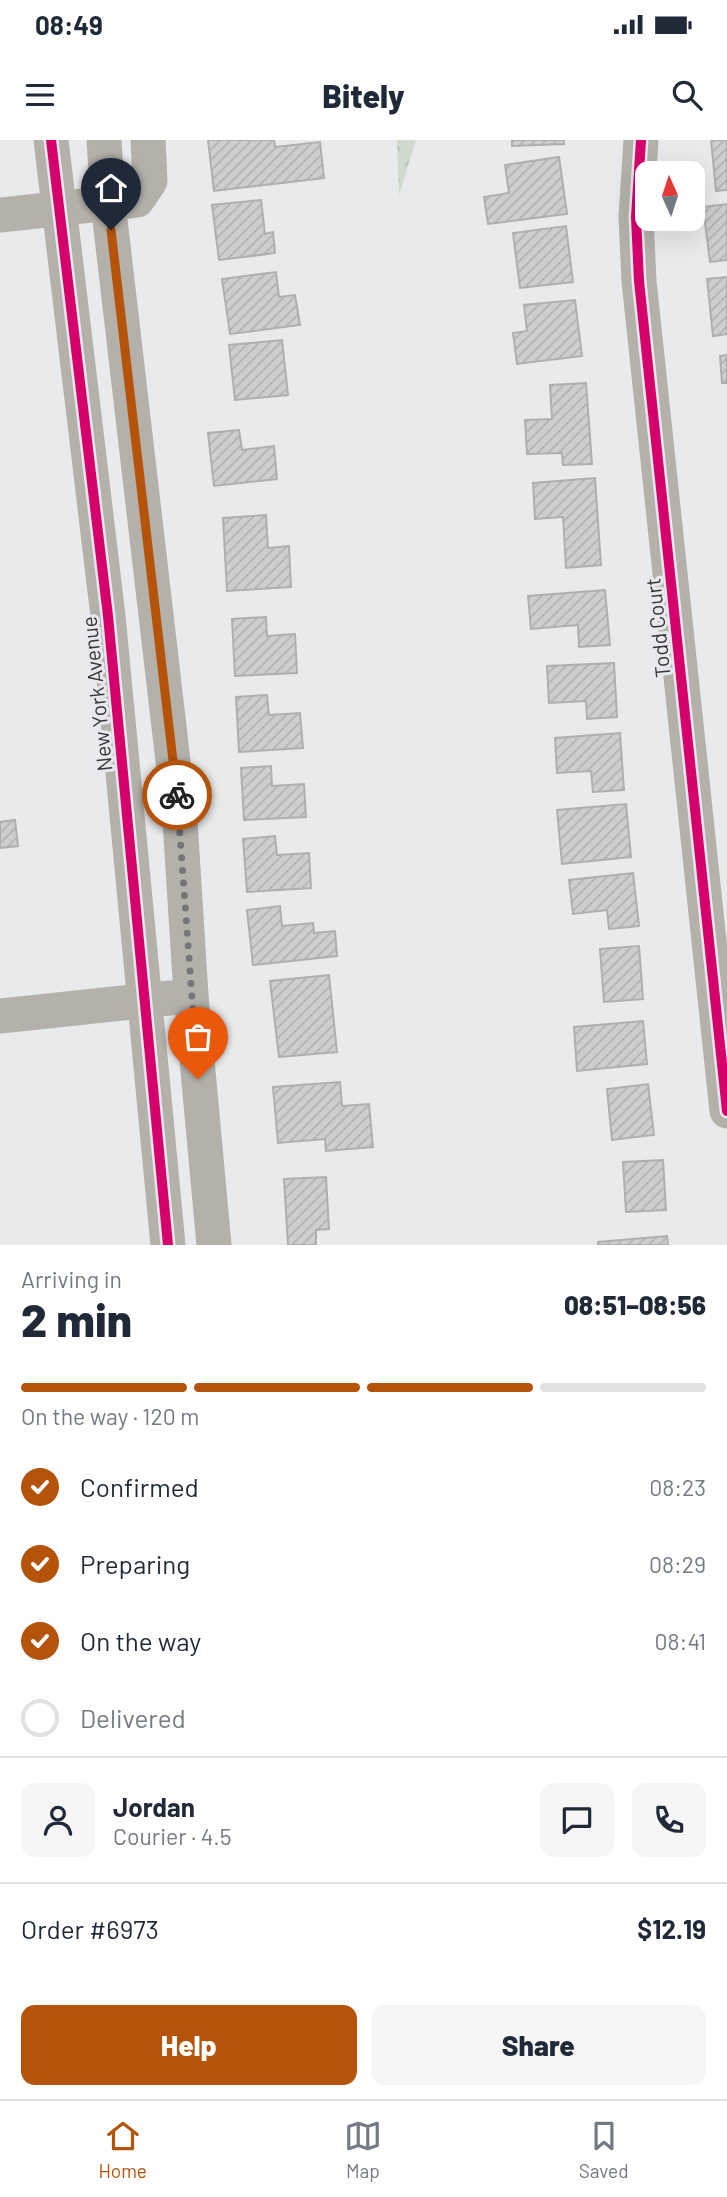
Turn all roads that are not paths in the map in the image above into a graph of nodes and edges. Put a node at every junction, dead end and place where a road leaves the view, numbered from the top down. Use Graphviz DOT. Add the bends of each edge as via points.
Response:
graph roads {
  1 [pos="51,140"];
  2 [pos="104,140"];
  3 [pos="148,140"];
  4 [pos="641,140"];
  5 [pos="108,204"];
  6 [pos="58,209"];
  7 [pos="0,215"];
  8 [pos="191,995"];
  9 [pos="147,1000"];
  10 [pos="0,1016"];
  11 [pos="727,1111"];
  12 [pos="169,1245"];
  13 [pos="214,1245"];
  1 -- 6 [label="street, New York Avenue"];
  2 -- 5 [label="street"];
  3 -- 5 [label="street" via="150,181 137,200"];
  4 -- 11 [label="street, Todd Court" via="636,217 639,281"];
  5 -- 6 [label="street"];
  5 -- 8 [label="street" via="180,821"];
  6 -- 7 [label="street"];
  6 -- 9 [label="street, New York Avenue" via="108,616"];
  8 -- 9 [label="street"];
  8 -- 13 [label="street"];
  9 -- 10 [label="street"];
  9 -- 12 [label="street, New York Avenue"];
}
